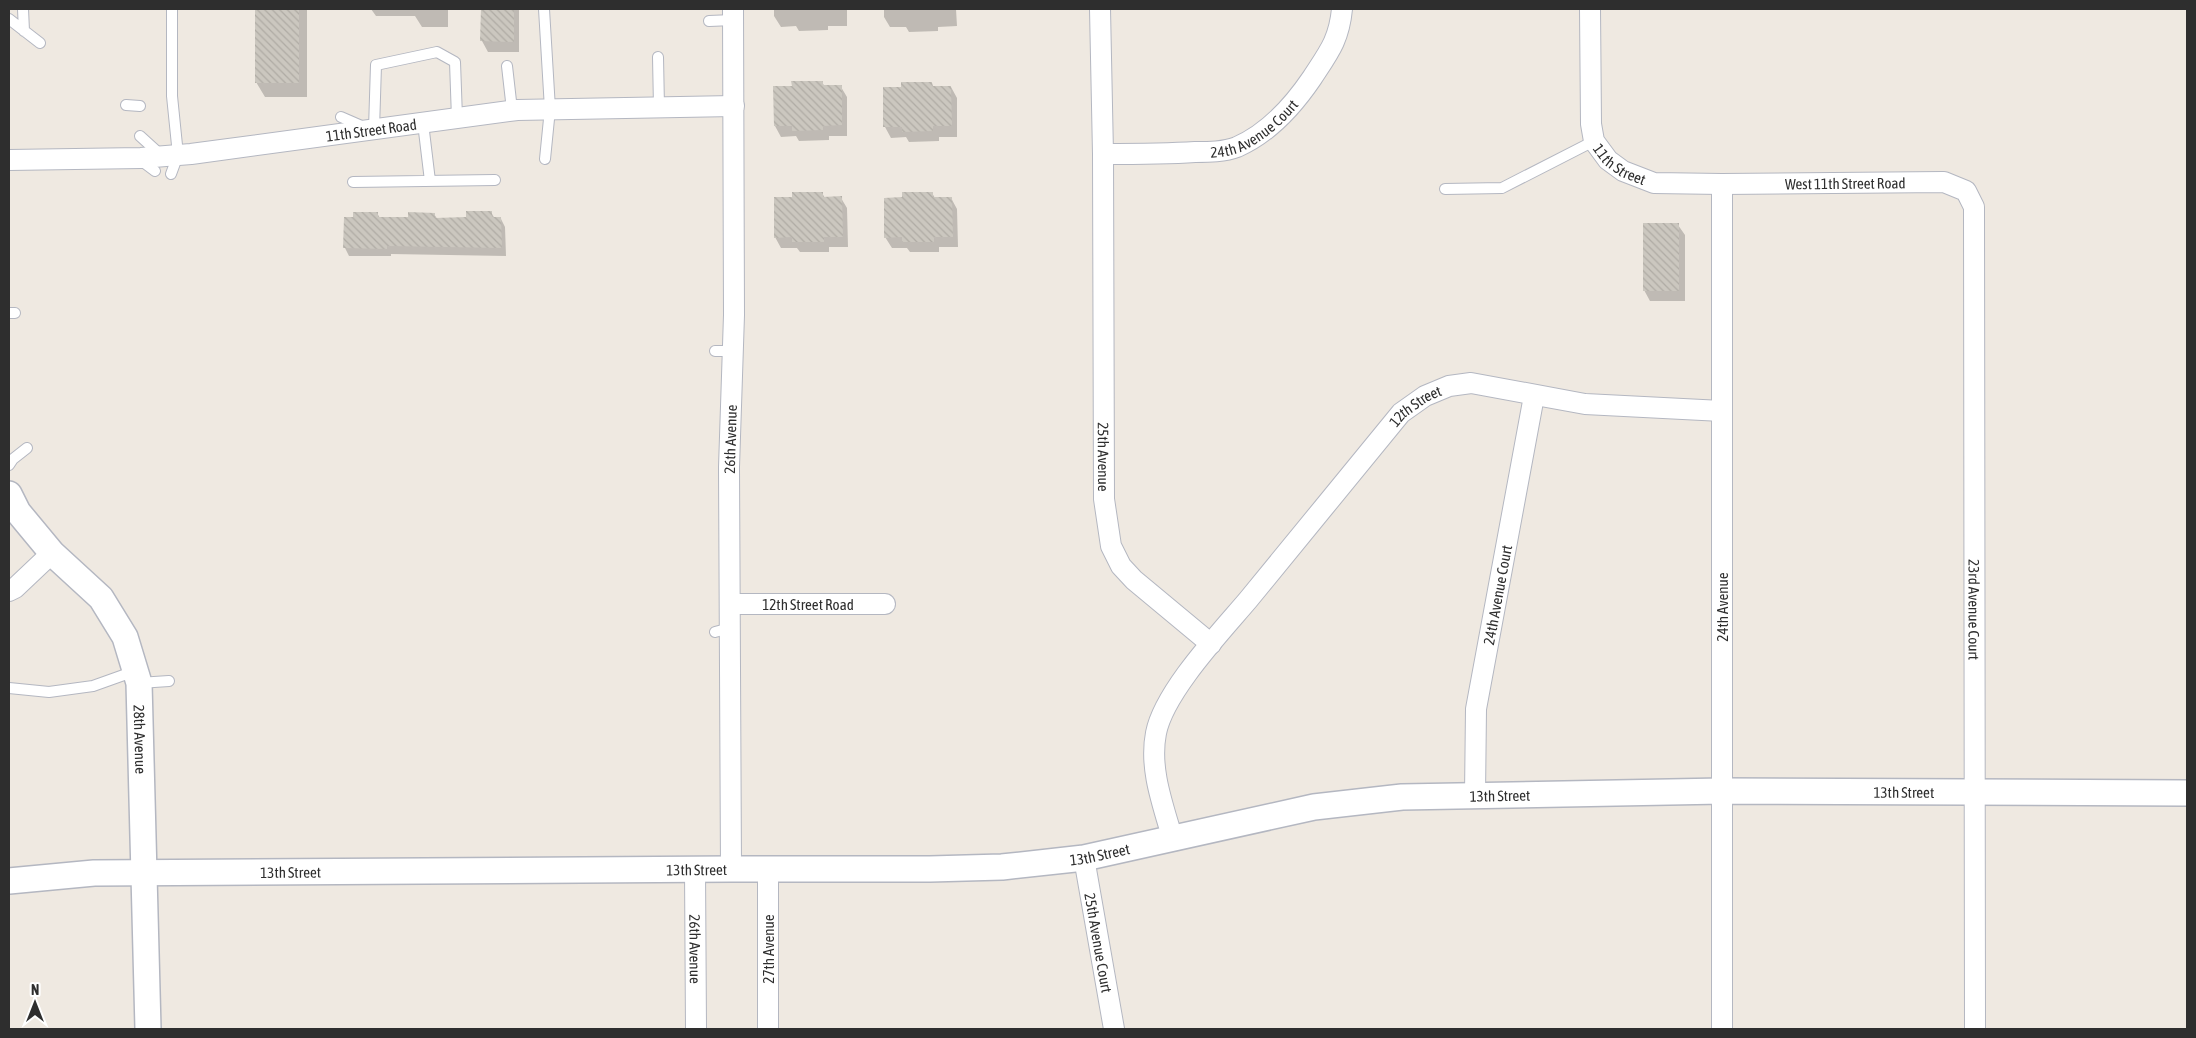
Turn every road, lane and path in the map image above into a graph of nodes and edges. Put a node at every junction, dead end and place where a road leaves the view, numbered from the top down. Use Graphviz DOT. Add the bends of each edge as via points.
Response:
graph roads {
  1 [pos="23,9"];
  2 [pos="172,9"];
  3 [pos="544,9"];
  4 [pos="1100,9"];
  5 [pos="1342,9"];
  6 [pos="1590,9"];
  7 [pos="733,14"];
  8 [pos="9,19"];
  9 [pos="709,21"];
  10 [pos="24,31"];
  11 [pos="40,43"];
  12 [pos="658,57"];
  13 [pos="507,66"];
  14 [pos="126,105"];
  15 [pos="140,106"];
  16 [pos="734,106"];
  17 [pos="659,107"];
  18 [pos="550,109"];
  19 [pos="512,110"];
  20 [pos="342,117"];
  21 [pos="457,118"];
  22 [pos="422,123"];
  23 [pos="372,130"];
  24 [pos="140,136"];
  25 [pos="1594,141"];
  26 [pos="1103,154"];
  27 [pos="545,159"];
  28 [pos="9,160"];
  29 [pos="167,164"];
  30 [pos="495,180"];
  31 [pos="430,181"];
  32 [pos="353,182"];
  33 [pos="1722,184"];
  34 [pos="1445,189"];
  35 [pos="1966,192"];
  36 [pos="1534,396"];
  37 [pos="1722,411"];
  38 [pos="28,448"];
  39 [pos="9,465"];
  40 [pos="9,494"];
  41 [pos="52,553"];
  42 [pos="9,591"];
  43 [pos="730,604"];
  44 [pos="885,604"];
  45 [pos="1212,644"];
  46 [pos="138,677"];
  47 [pos="169,681"];
  48 [pos="9,688"];
  49 [pos="1722,791"];
  50 [pos="1975,793"];
  51 [pos="2187,793"];
  52 [pos="1475,795"];
  53 [pos="1173,840"];
  54 [pos="1084,858"];
  55 [pos="731,868"];
  56 [pos="695,869"];
  57 [pos="768,869"];
  58 [pos="143,874"];
  59 [pos="9,881"];
  60 [pos="148,1029"];
  61 [pos="696,1029"];
  62 [pos="768,1029"];
  63 [pos="1114,1029"];
  64 [pos="1722,1029"];
  65 [pos="1975,1029"];
  1 -- 10 [label="lane"];
  2 -- 29 [label="lane" via="172,96"];
  3 -- 18 [label="lane"];
  4 -- 26 [label="street, 25th Avenue"];
  5 -- 26 [label="street, 24th Avenue Court" via="1336,41 1308,84 1291,106 1256,137 1235,148 1215,151"];
  6 -- 25 [label="street, 11th Street"];
  7 -- 9 [label="lane"];
  7 -- 16 [label="street, 26th Avenue"];
  8 -- 10 [label="lane"];
  10 -- 11 [label="lane"];
  12 -- 17 [label="lane"];
  13 -- 19 [label="lane"];
  14 -- 15 [label="lane"];
  16 -- 17 [label="street, 11th Street Road"];
  16 -- 43 [label="street, 26th Avenue" via="724,351"];
  17 -- 18 [label="street, 11th Street Road"];
  18 -- 19 [label="street, 11th Street Road"];
  18 -- 27 [label="lane"];
  19 -- 21 [label="street, 11th Street Road"];
  20 -- 23 [label="lane"];
  21 -- 22 [label="street, 11th Street Road"];
  21 -- 23 [label="lane" via="454,62 437,52 376,65"];
  22 -- 23 [label="street, 11th Street Road"];
  22 -- 31 [label="lane"];
  23 -- 29 [label="street, 11th Street Road"];
  24 -- 29 [label="lane"];
  25 -- 33 [label="street, 11th Street" via="1608,160 1623,171 1654,183"];
  25 -- 34 [label="lane" via="1502,188"];
  26 -- 45 [label="street, 25th Avenue" via="1104,489 1111,546 1121,566 1134,580"];
  28 -- 29 [label="street, 11th Street Road" via="138,158"];
  30 -- 31 [label="lane"];
  31 -- 32 [label="lane"];
  33 -- 35 [label="street, West 11th Street Road" via="1944,182"];
  33 -- 37 [label="street, 24th Avenue"];
  35 -- 50 [label="street, 23rd Avenue Court" via="1974,207"];
  36 -- 37 [label="street, 12th Street" via="1584,404"];
  36 -- 45 [label="street, 12th Street" via="1472,383 1449,386 1425,396 1401,413"];
  36 -- 52 [label="street, 24th Avenue Court" via="1476,709"];
  37 -- 49 [label="street, 24th Avenue"];
  38 -- 39 [label="lane"];
  40 -- 41 [label="street, 28th Avenue" via="18,512"];
  41 -- 42 [label="street"];
  41 -- 46 [label="street, 28th Avenue" via="101,598 125,637"];
  43 -- 44 [label="street, 12th Street Road"];
  43 -- 55 [label="street, 26th Avenue" via="723,630"];
  45 -- 53 [label="street" via="1170,698 1156,733 1156,777"];
  46 -- 47 [label="lane"];
  46 -- 48 [label="lane" via="49,692"];
  46 -- 58 [label="street, 28th Avenue"];
  49 -- 50 [label="street, 13th Street"];
  49 -- 52 [label="street, 13th Street"];
  49 -- 64 [label="street, 24th Avenue"];
  50 -- 51 [label="street, 13th Street"];
  50 -- 65 [label="street, 23rd Avenue Court"];
  52 -- 53 [label="street, 13th Street" via="1402,797 1314,807"];
  53 -- 54 [label="street, 13th Street"];
  54 -- 57 [label="street, 13th Street" via="1002,867"];
  54 -- 63 [label="street, 25th Avenue Court"];
  55 -- 56 [label="street, 13th Street"];
  55 -- 57 [label="street, 13th Street"];
  56 -- 58 [label="street, 13th Street"];
  56 -- 61 [label="street, 26th Avenue"];
  57 -- 62 [label="street, 27th Avenue"];
  58 -- 59 [label="street, 13th Street" via="94,873"];
  58 -- 60 [label="street, 28th Avenue"];
}
